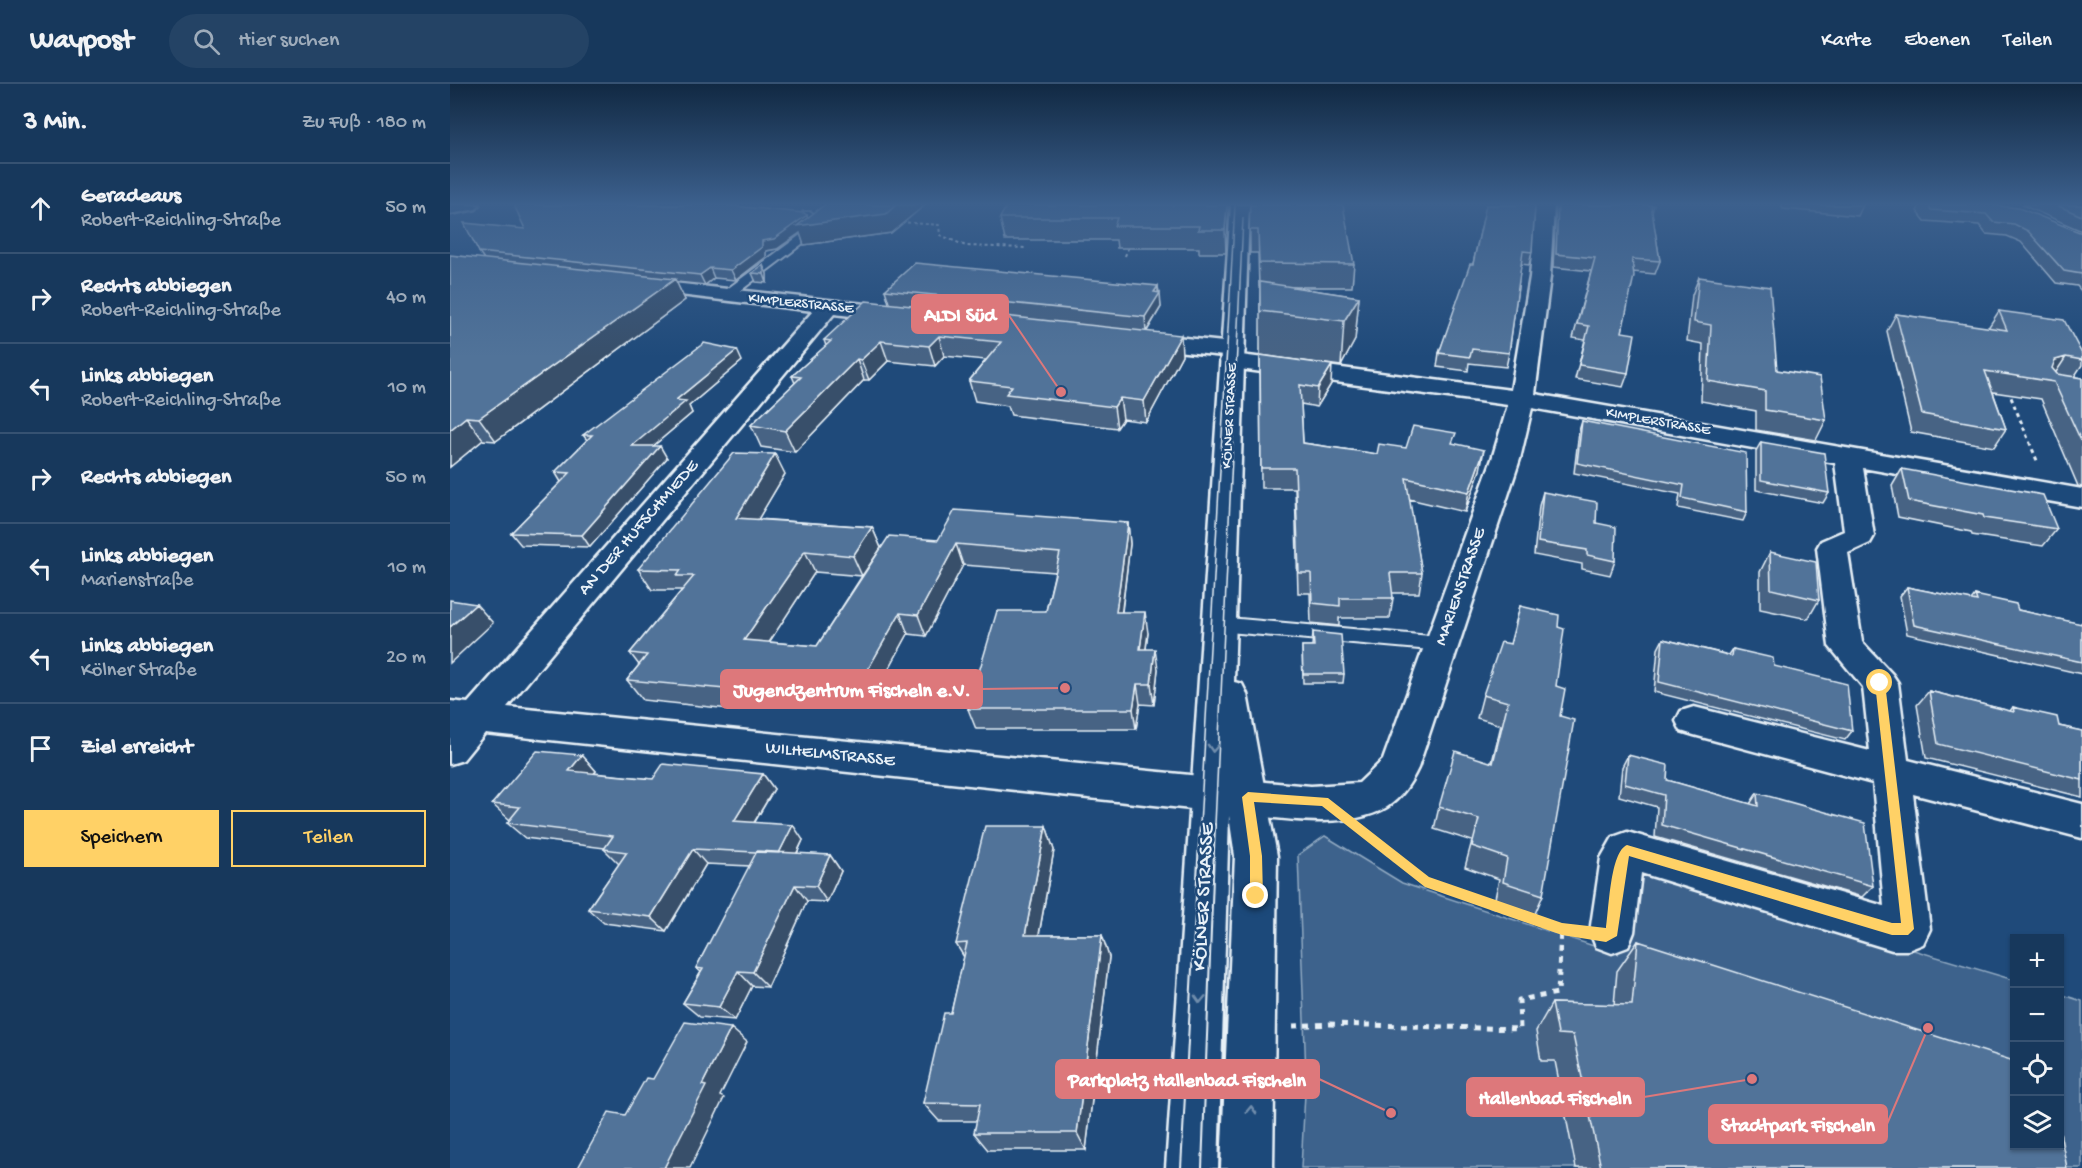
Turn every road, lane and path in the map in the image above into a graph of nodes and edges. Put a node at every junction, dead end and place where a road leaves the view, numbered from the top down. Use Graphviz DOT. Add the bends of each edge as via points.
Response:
graph roads {
  1 [pos="779,256"];
  2 [pos="1238,256"];
  3 [pos="1541,256"];
  4 [pos="612,283"];
  5 [pos="727,295"];
  6 [pos="828,307"];
  7 [pos="922,317"];
  8 [pos="1122,338"];
  9 [pos="1233,356"];
  10 [pos="2006,386"];
  11 [pos="1522,399"];
  12 [pos="1848,454"];
  13 [pos="2050,492"];
  14 [pos="2082,498"];
  15 [pos="1217,626"];
  16 [pos="1442,644"];
  17 [pos="463,716"];
  18 [pos="1694,721"];
  19 [pos="450,748"];
  20 [pos="1891,772"];
  21 [pos="1229,796"];
  22 [pos="1324,801"];
  23 [pos="2082,822"];
  24 [pos="1562,929"];
  25 [pos="1612,932"];
  26 [pos="1253,1029"];
  27 [pos="1192,1168"];
  28 [pos="1247,1168"];
  1 -- 5 [label="lane, KIMPLERSTRASSE"];
  2 -- 9 [label="street, KÖLNER STRASSE"];
  3 -- 11 [label="street, MARIENSTRASSE"];
  4 -- 5 [label="street, KIMPLERSTRASSE"];
  5 -- 6 [label="street, KIMPLERSTRASSE"];
  6 -- 7 [label="street, KIMPLERSTRASSE"];
  6 -- 17 [label="street, AN DER HUFSCHMIEDE"];
  8 -- 9 [label="street, KIMPLERSTRASSE"];
  9 -- 11 [label="street, KIMPLERSTRASSE"];
  9 -- 15 [label="street, KÖLNER STRASSE"];
  10 -- 13 [label="path"];
  11 -- 12 [label="street, KIMPLERSTRASSE"];
  11 -- 16 [label="street, MARIENSTRASSE" via="1506,459"];
  12 -- 13 [label="street, KIMPLERSTRASSE"];
  12 -- 20 [label="street" via="1859,536 1832,548 1846,646 1880,683"];
  13 -- 14 [label="street, KIMPLERSTRASSE"];
  15 -- 16 [label="lane"];
  15 -- 21 [label="street, KÖLNER STRASSE"];
  16 -- 22 [label="street, MARIENSTRASSE" via="1399,768 1385,787 1366,798"];
  17 -- 19 [label="street, AN DER HUFSCHMIEDE"];
  17 -- 21 [label="street, WILHELMSTRASSE"];
  18 -- 20 [label="street"];
  20 -- 23 [label="street"];
  20 -- 25 [label="street" via="1908,929 1892,929 1627,850 1622,858"];
  21 -- 22 [label="street, MARIENSTRASSE"];
  21 -- 26 [label="street, KÖLNER STRASSE" via="1256,856"];
  21 -- 27 [label="street, KÖLNER STRASSE, one-way"];
  22 -- 24 [label="path" via="1425,882"];
  24 -- 25 [label="path" via="1606,935"];
  24 -- 26 [label="path" via="1558,993 1519,1000 1520,1029 1330,1024"];
  28 -- 26 [label="street, KÖLNER STRASSE, one-way"];
}
